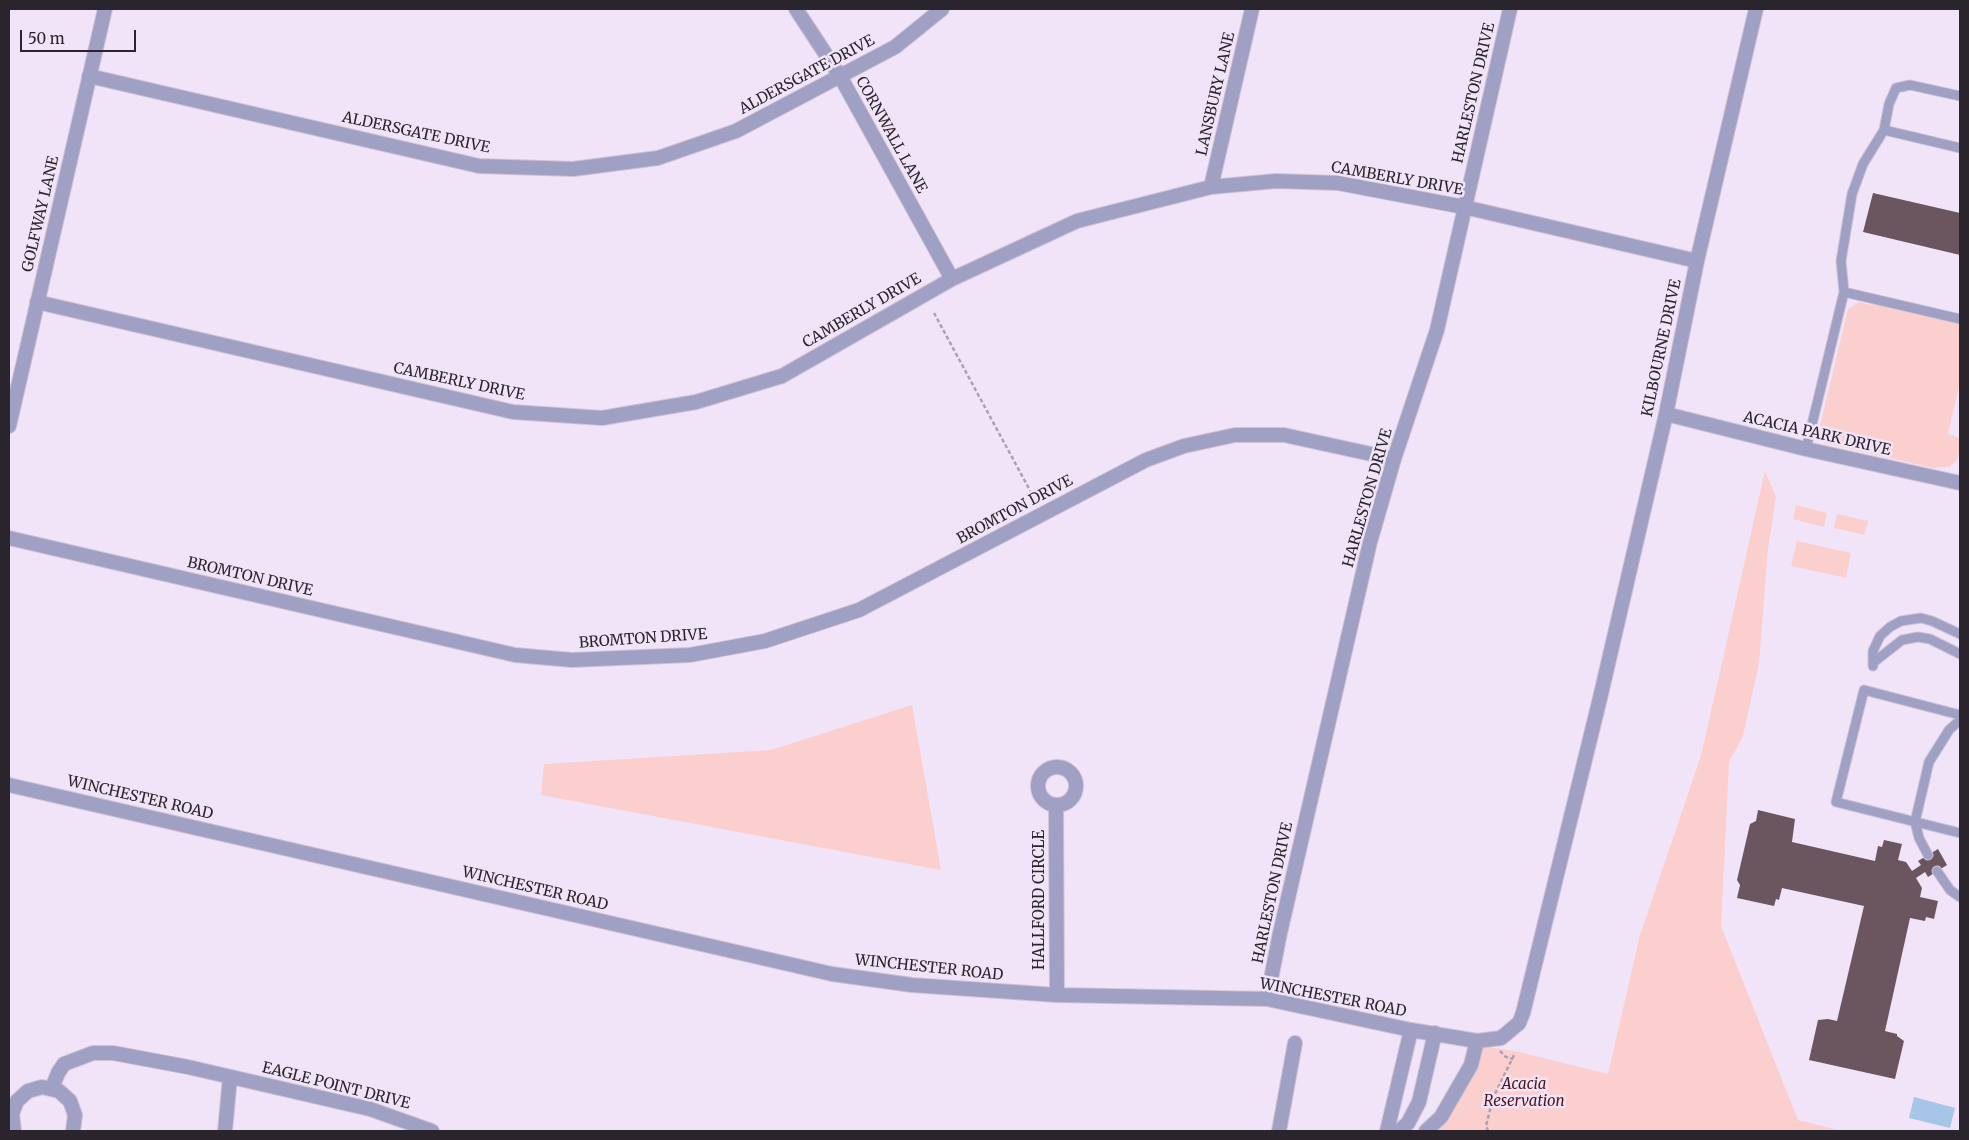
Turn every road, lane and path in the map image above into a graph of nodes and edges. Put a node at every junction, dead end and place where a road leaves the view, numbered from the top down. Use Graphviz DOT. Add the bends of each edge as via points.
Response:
graph roads {
  1 [pos="105,9"];
  2 [pos="796,9"];
  3 [pos="942,9"];
  4 [pos="1252,9"];
  5 [pos="1510,9"];
  6 [pos="1756,9"];
  7 [pos="89,76"];
  8 [pos="840,76"];
  9 [pos="1960,96"];
  10 [pos="1884,130"];
  11 [pos="1960,148"];
  12 [pos="1211,187"];
  13 [pos="1464,208"];
  14 [pos="1697,261"];
  15 [pos="952,279"];
  16 [pos="1844,292"];
  17 [pos="37,302"];
  18 [pos="934,313"];
  19 [pos="1960,318"];
  20 [pos="1666,414"];
  21 [pos="9,426"];
  22 [pos="1806,449"];
  23 [pos="1394,460"];
  24 [pos="1960,483"];
  25 [pos="1033,496"];
  26 [pos="9,538"];
  27 [pos="1960,634"];
  28 [pos="1960,654"];
  29 [pos="1601,694"];
  30 [pos="1960,715"];
  31 [pos="1960,720"];
  32 [pos="9,784"];
  33 [pos="1056,805"];
  34 [pos="1915,822"];
  35 [pos="1960,833"];
  36 [pos="1928,855"];
  37 [pos="1937,871"];
  38 [pos="1960,896"];
  39 [pos="1057,996"];
  40 [pos="1267,999"];
  41 [pos="1411,1030"];
  42 [pos="1435,1033"];
  43 [pos="1476,1040"];
  44 [pos="1295,1043"];
  45 [pos="1498,1050"];
  46 [pos="1515,1053"];
  47 [pos="1513,1059"];
  48 [pos="230,1077"];
  49 [pos="52,1088"];
  50 [pos="14,1131"];
  51 [pos="73,1131"];
  52 [pos="225,1131"];
  53 [pos="432,1131"];
  54 [pos="1279,1131"];
  55 [pos="1387,1131"];
  56 [pos="1399,1131"];
  57 [pos="1426,1131"];
  58 [pos="1488,1131"];
  1 -- 7 [label="street, GOLFWAY LANE"];
  2 -- 8 [label="street, CORNWALL LANE"];
  3 -- 8 [label="street, ALDERSGATE DRIVE" via="895,46"];
  4 -- 12 [label="street, LANSBURY LANE"];
  5 -- 13 [label="street, HARLESTON DRIVE"];
  6 -- 14 [label="street, KILBOURNE DRIVE"];
  7 -- 8 [label="street, ALDERSGATE DRIVE" via="479,166 573,169 658,158 676,152 736,131"];
  7 -- 17 [label="street, GOLFWAY LANE"];
  8 -- 15 [label="street, CORNWALL LANE"];
  9 -- 10 [label="lane" via="1910,85 1896,88 1888,104"];
  10 -- 11 [label="lane"];
  10 -- 16 [label="lane" via="1863,164 1852,194 1840,261"];
  12 -- 13 [label="street, CAMBERLY DRIVE" via="1276,181 1338,183"];
  12 -- 15 [label="street, CAMBERLY DRIVE" via="1077,221"];
  13 -- 14 [label="street, CAMBERLY DRIVE"];
  13 -- 23 [label="street, HARLESTON DRIVE" via="1437,330"];
  14 -- 20 [label="street, KILBOURNE DRIVE"];
  15 -- 17 [label="street, CAMBERLY DRIVE" via="782,376 696,402 602,418 513,412"];
  16 -- 19 [label="lane"];
  16 -- 22 [label="lane"];
  17 -- 21 [label="street, GOLFWAY LANE"];
  18 -- 25 [label="path"];
  20 -- 22 [label="street, ACACIA PARK DRIVE"];
  20 -- 29 [label="street, KILBOURNE DRIVE"];
  22 -- 24 [label="street, ACACIA PARK DRIVE"];
  23 -- 26 [label="street, BROMTON DRIVE" via="1284,435 1235,435 1184,446 1146,460 859,610 765,641 690,655 572,660 515,655"];
  23 -- 40 [label="street, HARLESTON DRIVE" via="1368,552"];
  27 -- 28 [label="lane" via="1921,618 1902,621 1880,636 1873,651 1873,664 1902,640 1918,637 1930,639"];
  29 -- 43 [label="street, WINCHESTER ROAD" via="1519,1023 1501,1038"];
  30 -- 34 [label="lane" via="1864,690 1836,802"];
  31 -- 34 [label="lane" via="1949,730 1929,762"];
  32 -- 39 [label="street, WINCHESTER ROAD" via="832,974 912,985"];
  33 -- 39 [label="street, HALLFORD CIRCLE"];
  34 -- 35 [label="lane"];
  34 -- 36 [label="lane"];
  37 -- 38 [label="lane" via="1950,890"];
  39 -- 40 [label="street, WINCHESTER ROAD"];
  40 -- 41 [label="street, WINCHESTER ROAD"];
  41 -- 42 [label="street, WINCHESTER ROAD"];
  41 -- 55 [label="street"];
  42 -- 43 [label="street, WINCHESTER ROAD"];
  42 -- 56 [label="street" via="1419,1102 1408,1123"];
  43 -- 57 [label="street" via="1471,1065 1442,1117"];
  44 -- 54 [label="street"];
  45 -- 47 [label="path"];
  46 -- 47 [label="path"];
  47 -- 58 [label="path" via="1494,1098 1486,1126"];
  48 -- 49 [label="street, EAGLE POINT DRIVE" via="113,1053 93,1053 64,1064"];
  48 -- 52 [label="street"];
  48 -- 53 [label="street, EAGLE POINT DRIVE" via="370,1109"];
  49 -- 50 [label="street" via="34,1088 20,1098 12,1111"];
  49 -- 51 [label="street" via="72,1104 76,1118"];
}
